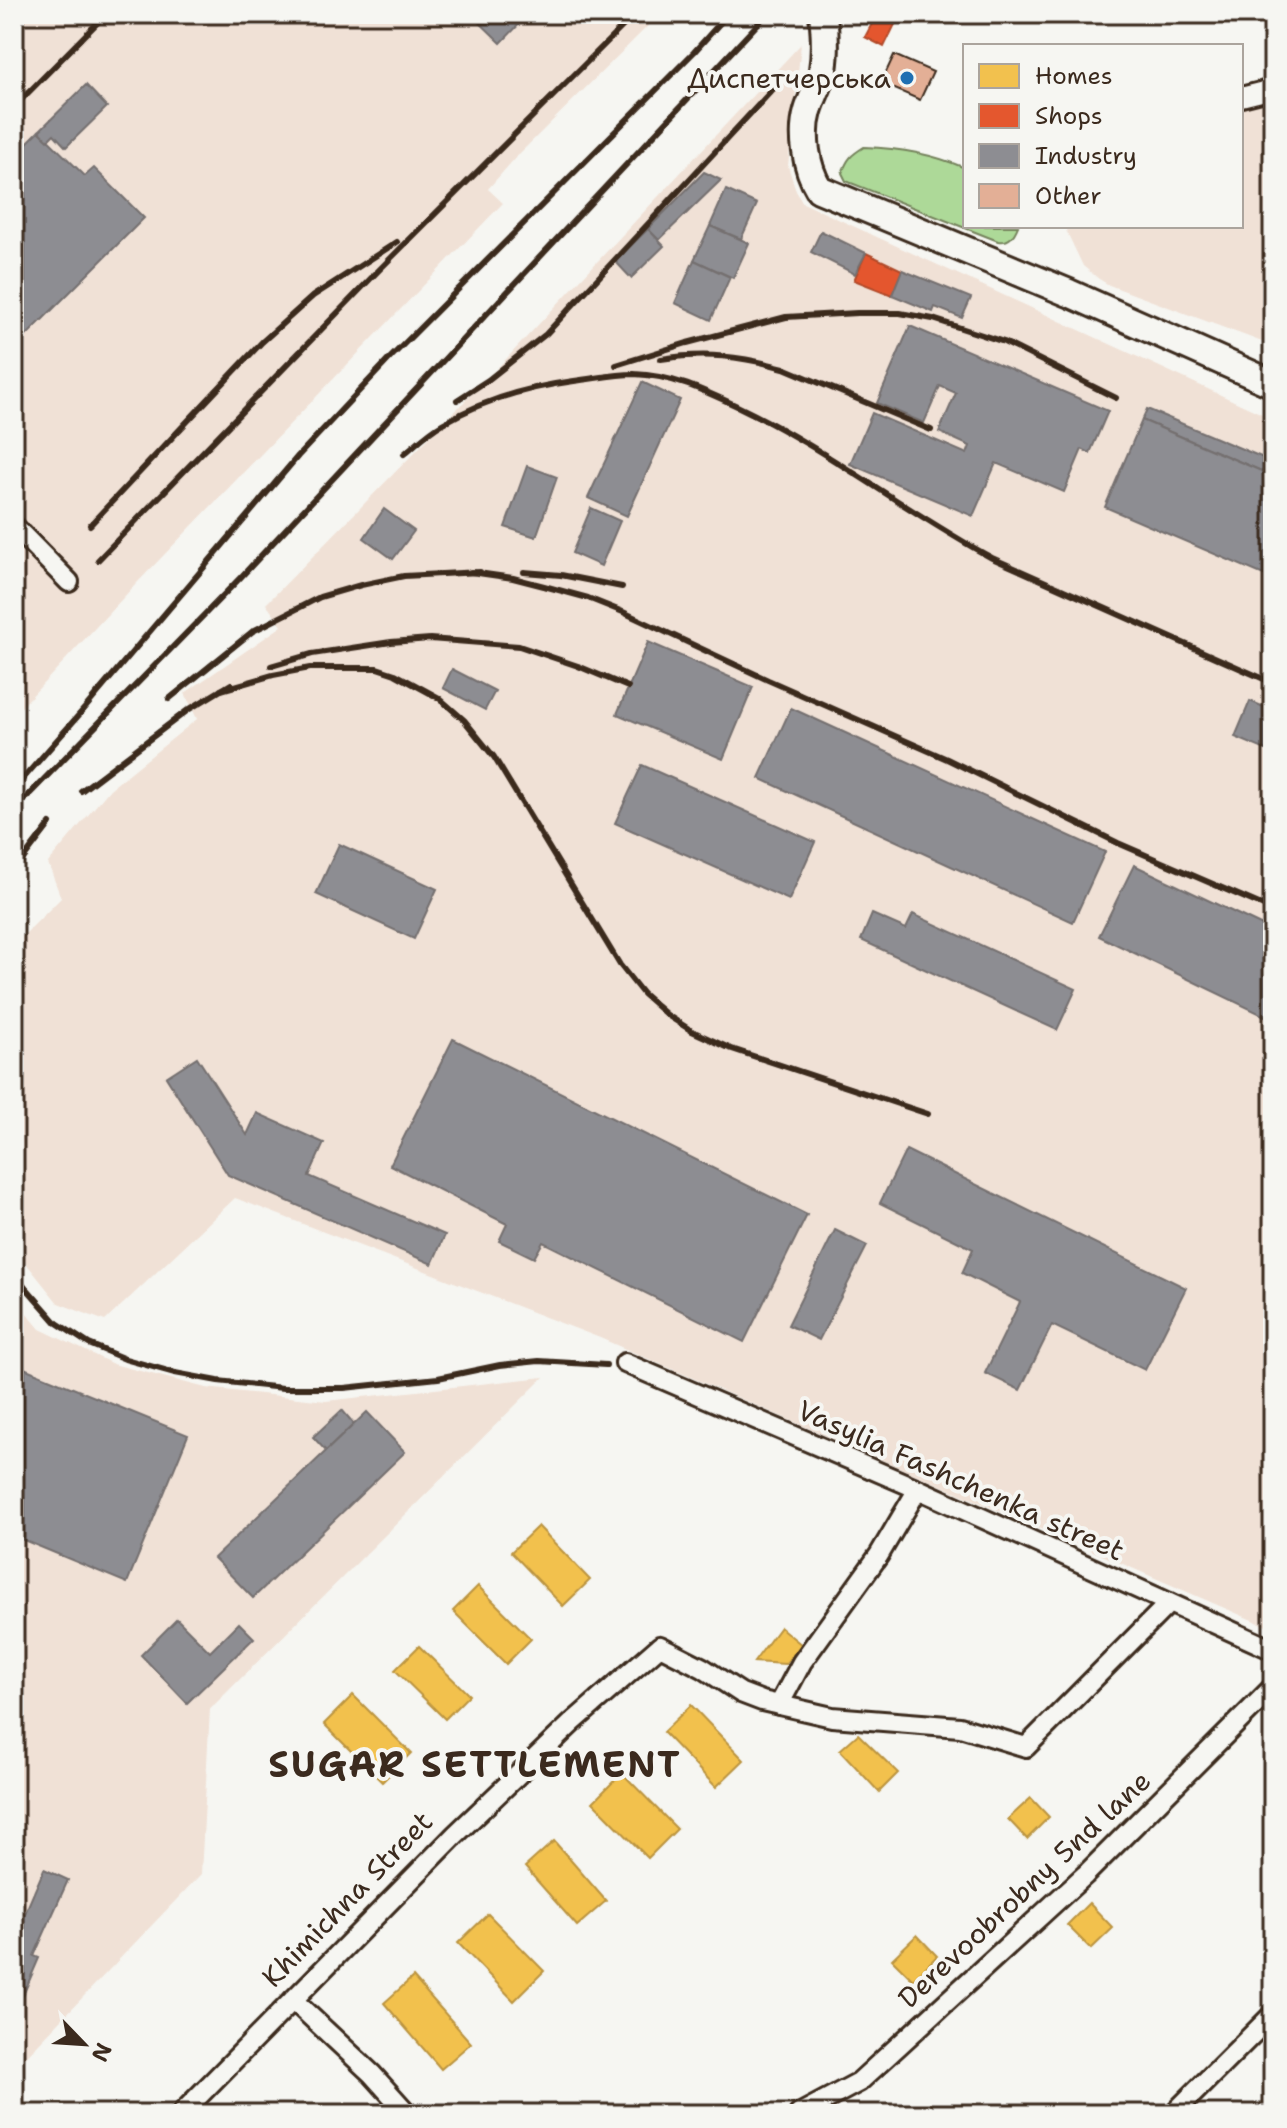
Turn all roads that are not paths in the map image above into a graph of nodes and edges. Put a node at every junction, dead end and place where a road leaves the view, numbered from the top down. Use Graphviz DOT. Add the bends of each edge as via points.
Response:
graph roads {
  1 [pos="824,22"];
  2 [pos="1273,89"];
  3 [pos="1243,96"];
  4 [pos="1273,384"];
  5 [pos="14,526"];
  6 [pos="69,582"];
  7 [pos="625,1363"];
  8 [pos="918,1489"];
  9 [pos="1169,1603"];
  10 [pos="1273,1650"];
  11 [pos="1273,1687"];
  12 [pos="779,1705"];
  13 [pos="293,2000"];
  14 [pos="1273,2014"];
  15 [pos="181,2114"];
  16 [pos="408,2114"];
  17 [pos="799,2114"];
  18 [pos="1173,2114"];
  1 -- 4 [label="main road" via="823,70 807,114 806,138 819,189"];
  2 -- 3 [label="street"];
  5 -- 6 [label="street"];
  7 -- 8 [label="street, Vasylia Fashchenka street"];
  8 -- 9 [label="street, Vasylia Fashchenka street"];
  8 -- 12 [label="street"];
  9 -- 10 [label="street, Vasylia Fashchenka street"];
  9 -- 12 [label="street, Khimichna Street" via="1026,1747 960,1727 832,1717"];
  11 -- 17 [label="street, Derevoobrobny 5nd lane" via="1085,1875 859,2082"];
  12 -- 13 [label="street, Khimichna Street" via="741,1693 660,1646 455,1835"];
  13 -- 15 [label="street, Khimichna Street"];
  13 -- 16 [label="street"];
  14 -- 18 [label="street"];
}
